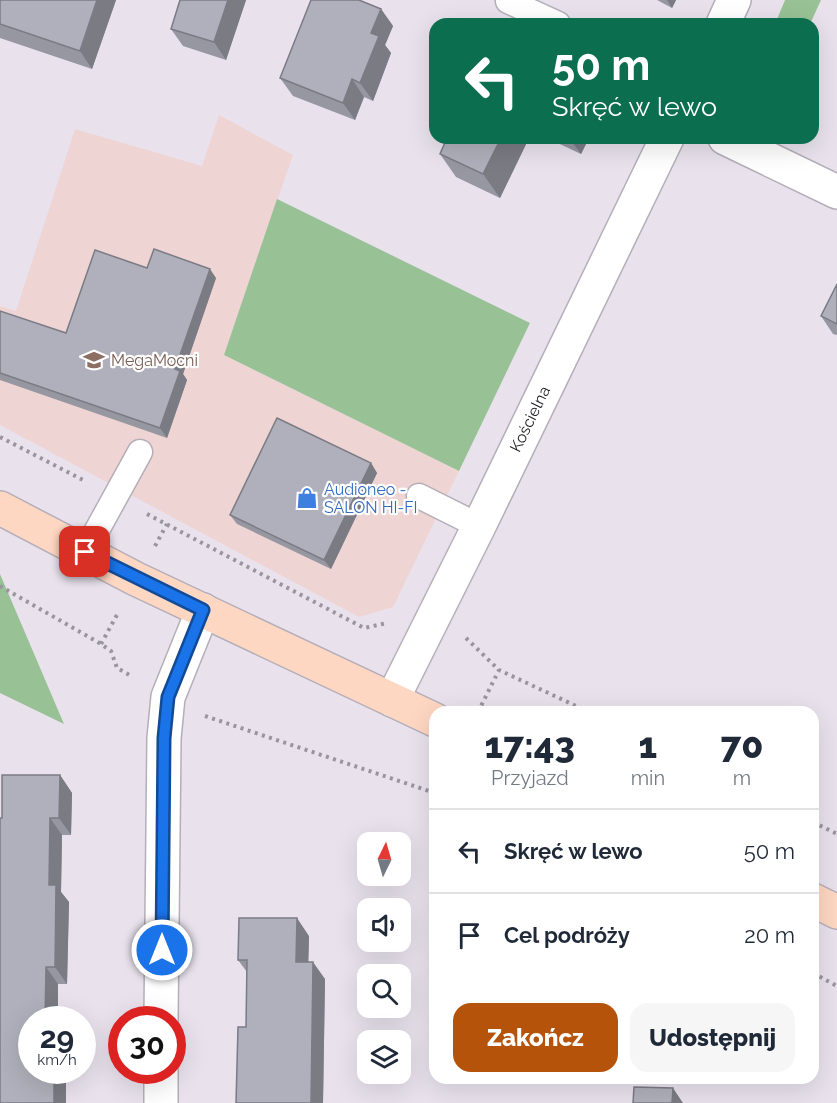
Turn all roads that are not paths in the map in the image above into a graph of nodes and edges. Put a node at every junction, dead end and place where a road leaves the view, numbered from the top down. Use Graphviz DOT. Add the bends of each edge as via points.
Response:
graph roads {
  1 [pos="734,0"];
  2 [pos="508,1"];
  3 [pos="545,18"];
  4 [pos="726,18"];
  5 [pos="664,144"];
  6 [pos="737,144"];
  7 [pos="837,192"];
  8 [pos="140,452"];
  9 [pos="419,496"];
  10 [pos="0,508"];
  11 [pos="479,526"];
  12 [pos="85,552"];
  13 [pos="203,610"];
  14 [pos="392,700"];
  15 [pos="429,717"];
  16 [pos="819,903"];
  17 [pos="837,912"];
  18 [pos="162,1006"];
  19 [pos="161,1084"];
  20 [pos="161,1103"];
  1 -- 4 [label="street"];
  2 -- 3 [label="lane"];
  5 -- 11 [label="street, Kościelna"];
  6 -- 7 [label="street"];
  8 -- 12 [label="lane"];
  9 -- 11 [label="lane"];
  10 -- 12 [label="main road"];
  11 -- 14 [label="street, Kościelna"];
  12 -- 13 [label="main road"];
  13 -- 14 [label="main road"];
  13 -- 18 [label="street" via="168,697 164,738"];
  14 -- 15 [label="main road"];
  16 -- 17 [label="main road"];
  19 -- 20 [label="street"];
}
